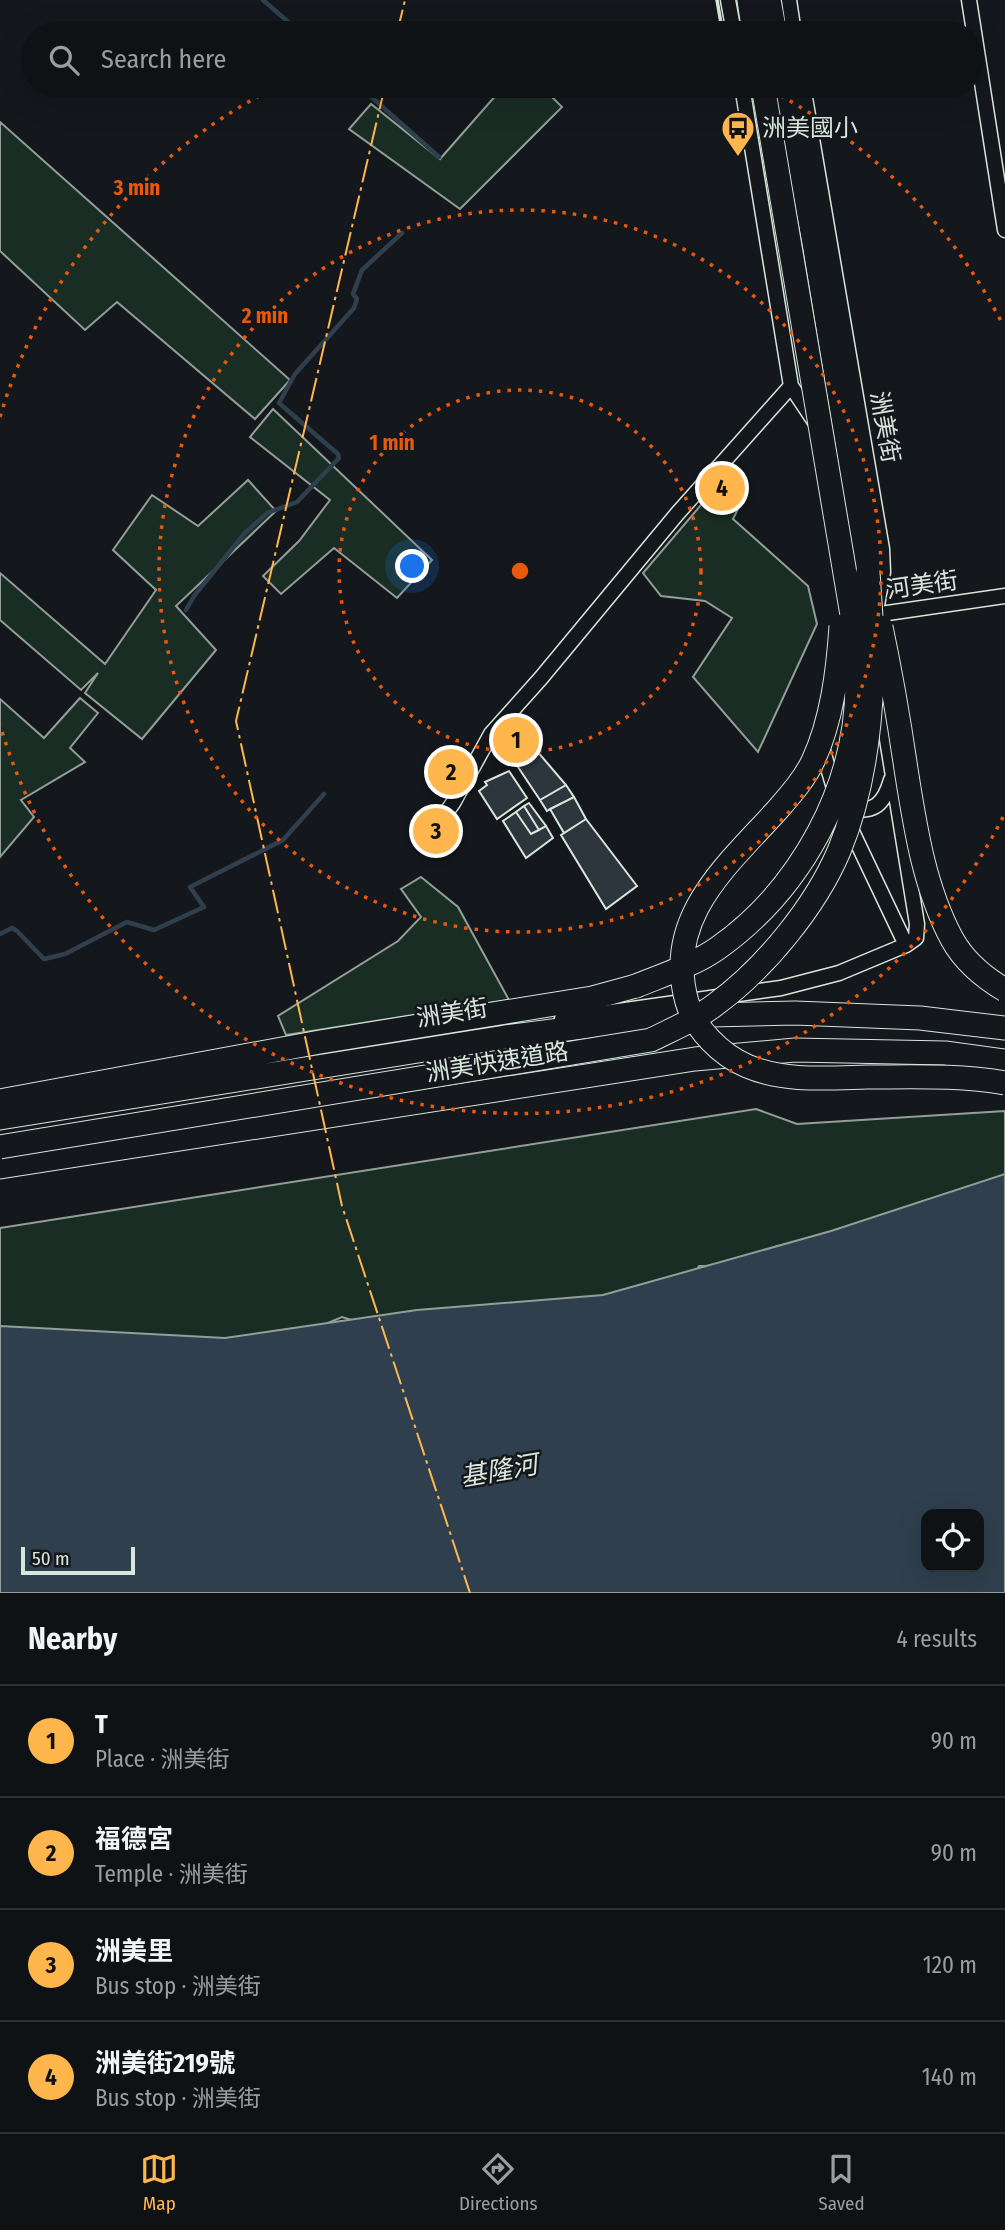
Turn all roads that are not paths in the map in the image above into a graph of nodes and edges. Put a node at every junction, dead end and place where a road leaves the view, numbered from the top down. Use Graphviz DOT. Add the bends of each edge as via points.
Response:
graph roads {
  1 [pos="728,0"];
  2 [pos="749,0"];
  3 [pos="769,0"];
  4 [pos="789,0"];
  5 [pos="969,0"];
  6 [pos="732,21"];
  7 [pos="752,21"];
  8 [pos="773,21"];
  9 [pos="792,21"];
  10 [pos="972,21"];
  11 [pos="984,96"];
  12 [pos="744,98"];
  13 [pos="765,98"];
  14 [pos="787,98"];
  15 [pos="805,98"];
  16 [pos="1005,230"];
  17 [pos="791,386"];
  18 [pos="868,572"];
  19 [pos="845,577"];
  20 [pos="1005,596"];
  21 [pos="876,615"];
  22 [pos="845,619"];
  23 [pos="892,777"];
  24 [pos="838,801"];
  25 [pos="425,843"];
  26 [pos="906,945"];
  27 [pos="1005,990"];
  28 [pos="1005,1028"];
  29 [pos="1005,1061"];
  30 [pos="1005,1083"];
  31 [pos="0,1101"];
  32 [pos="0,1118"];
  33 [pos="0,1147"];
  34 [pos="0,1167"];
  1 -- 6 [label="street"];
  2 -- 7 [label="highway"];
  3 -- 8 [label="highway"];
  4 -- 9 [label="street"];
  5 -- 10 [label="street"];
  11 -- 16 [label="street"];
  12 -- 17 [label="street"];
  13 -- 19 [label="highway, bridge"];
  14 -- 18 [label="highway"];
  15 -- 21 [label="street, 洲美街" via="882,549"];
  17 -- 22 [label="street" via="830,452 840,488 847,524"];
  17 -- 25 [label="street" via="491,734"];
  18 -- 27 [label="highway, bridge" via="891,672 914,818 938,909 969,964"];
  18 -- 33 [label="highway, bridge" via="873,677 862,771 839,851 788,934 715,1005 651,1040"];
  19 -- 30 [label="highway, bridge" via="840,650 826,727 813,762 794,790 705,893 690,920 681,959 681,981 689,1007 719,1049 747,1066 786,1076"];
  19 -- 31 [label="highway, bridge" via="857,684 843,775 812,846 753,919 716,949 636,986 592,998"];
  20 -- 21 [label="street, 河美街"];
  21 -- 22 [label="street, 河美街"];
  21 -- 23 [label="street, 洲美街" via="874,658"];
  22 -- 24 [label="street" via="820,705 818,729"];
  23 -- 24 [label="street" via="888,792 872,808 860,811"];
  23 -- 26 [label="street, 洲美街" via="917,924 916,938"];
  24 -- 26 [label="street"];
  26 -- 31 [label="street, 洲美街" via="839,973 780,988 273,1065"];
  28 -- 32 [label="highway, 洲美快速道路, bridge" via="920,1018 795,1013 668,1016 505,1037"];
  29 -- 34 [label="highway, 洲美快速道路" via="945,1053 795,1051 695,1059"];
}
